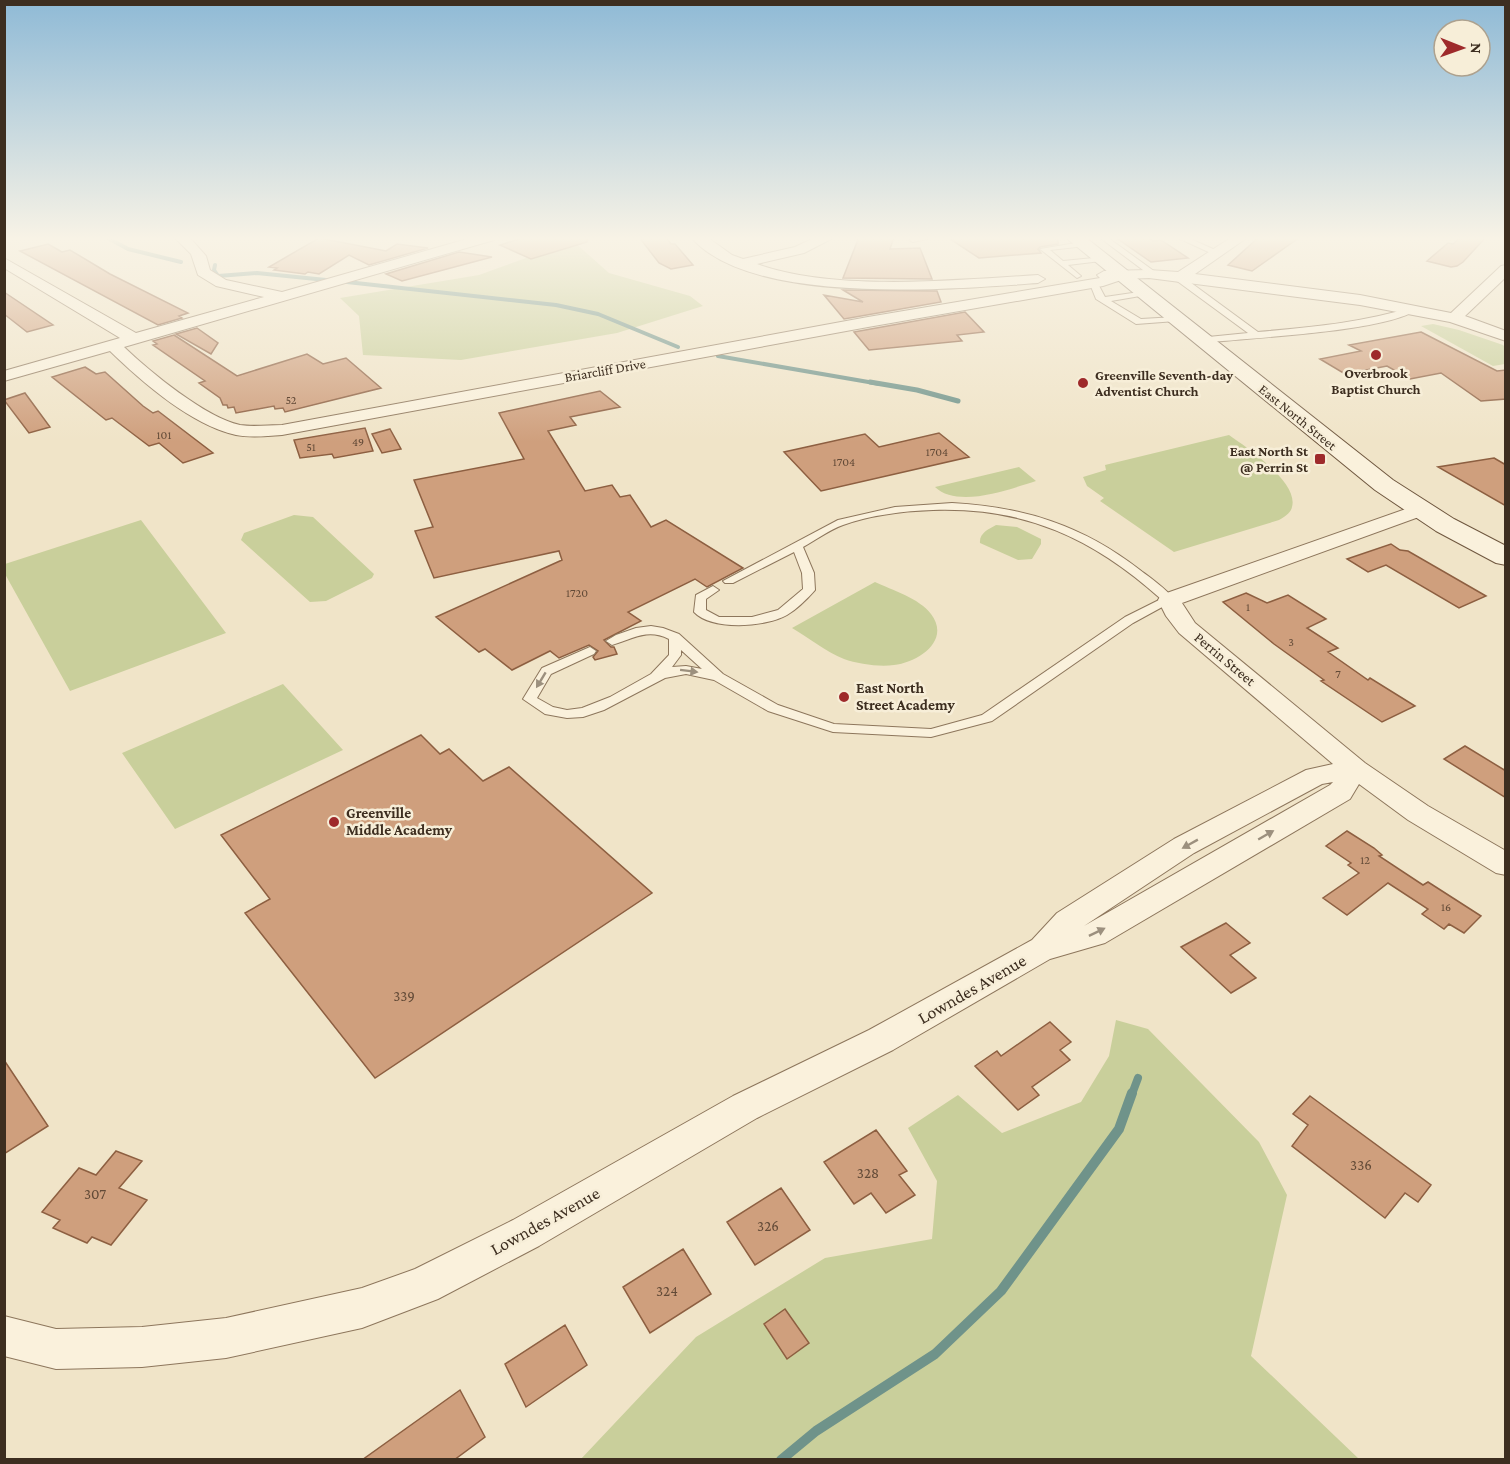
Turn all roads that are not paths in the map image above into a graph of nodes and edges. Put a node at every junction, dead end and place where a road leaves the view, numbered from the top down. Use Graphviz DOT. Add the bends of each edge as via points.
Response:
graph roads {
  1 [pos="77,305"];
  2 [pos="255,305"];
  3 [pos="967,305"];
  4 [pos="1111,305"];
  5 [pos="1165,305"];
  6 [pos="1217,305"];
  7 [pos="1391,305"];
  8 [pos="1468,305"];
  9 [pos="1413,309"];
  10 [pos="1454,318"];
  11 [pos="1176,319"];
  12 [pos="1255,334"];
  13 [pos="1506,336"];
  14 [pos="134,339"];
  15 [pos="1201,340"];
  16 [pos="113,345"];
  17 [pos="4,376"];
  18 [pos="1420,510"];
  19 [pos="796,546"];
  20 [pos="1506,557"];
  21 [pos="729,581"];
  22 [pos="713,590"];
  23 [pos="1169,600"];
  24 [pos="675,637"];
  25 [pos="612,641"];
  26 [pos="590,651"];
  27 [pos="718,677"];
  28 [pos="650,678"];
  29 [pos="1356,769"];
  30 [pos="1506,865"];
  31 [pos="1041,949"];
  32 [pos="4,1336"];
  1 -- 14 [label="street"];
  2 -- 14 [label="street"];
  3 -- 16 [label="street, Briarcliff Drive" via="263,432 231,428 206,415 133,365"];
  4 -- 11 [label="lane" via="1138,322"];
  5 -- 11 [label="main road, East North Street"];
  6 -- 12 [label="lane"];
  7 -- 9 [label="street"];
  8 -- 10 [label="street"];
  9 -- 10 [label="street"];
  9 -- 12 [label="lane" via="1409,314 1380,321"];
  10 -- 13 [label="street"];
  11 -- 15 [label="main road, East North Street"];
  12 -- 15 [label="lane"];
  14 -- 16 [label="street"];
  15 -- 18 [label="main road, East North Street"];
  16 -- 17 [label="street"];
  18 -- 20 [label="main road, East North Street"];
  18 -- 23 [label="street"];
  19 -- 21 [label="lane"];
  19 -- 22 [label="lane" via="808,573 809,590 782,613 752,621 717,621 700,612 700,597"];
  19 -- 23 [label="lane" via="840,523 901,510 941,507 1024,515 1096,545 1147,579"];
  23 -- 27 [label="lane" via="1129,620 987,718 931,733 833,728 773,708"];
  23 -- 29 [label="street, Perrin Street" via="1187,628"];
  24 -- 25 [label="lane" via="655,629 638,630"];
  24 -- 27 [label="lane"];
  24 -- 28 [label="lane" via="675,655"];
  26 -- 28 [label="lane, one-way" via="546,671 530,699 550,711 575,715 612,702"];
  28 -- 27 [label="lane, one-way" via="678,670"];
  29 -- 30 [label="street, Perrin Street" via="1418,813"];
  29 -- 31 [label="street, Lowndes Avenue, one-way" via="1315,776 1184,846 1068,921"];
  31 -- 29 [label="street, Lowndes Avenue, one-way" via="1094,935 1340,792"];
  31 -- 32 [label="street, Lowndes Avenue" via="881,1040 745,1107 526,1233 398,1295 362,1308 226,1338 142,1347 56,1349"];
}
